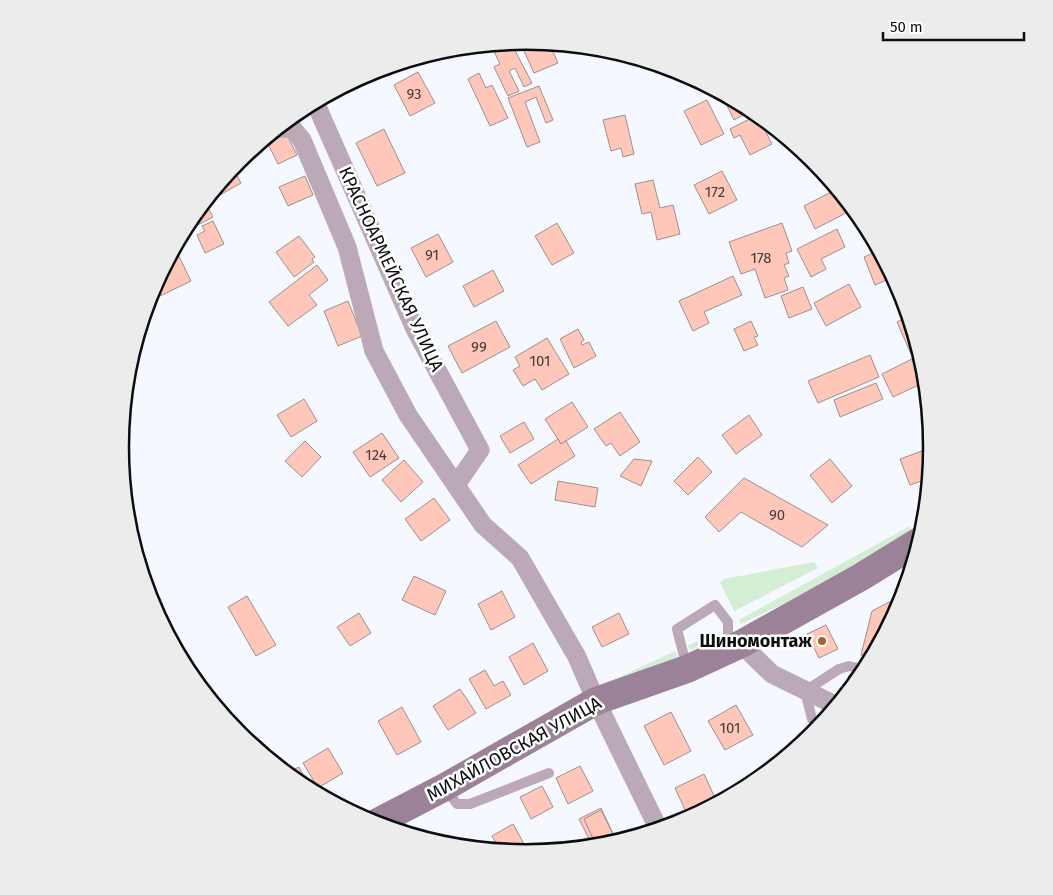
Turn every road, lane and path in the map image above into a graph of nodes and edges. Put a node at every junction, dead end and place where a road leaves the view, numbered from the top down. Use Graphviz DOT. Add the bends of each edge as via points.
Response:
graph roads {
  1 [pos="318,109"];
  2 [pos="290,129"];
  3 [pos="456,485"];
  4 [pos="911,546"];
  5 [pos="734,647"];
  6 [pos="857,668"];
  7 [pos="687,669"];
  8 [pos="805,691"];
  9 [pos="596,701"];
  10 [pos="831,703"];
  11 [pos="814,722"];
  12 [pos="550,773"];
  13 [pos="445,787"];
  14 [pos="384,819"];
  15 [pos="656,823"];
  1 -- 3 [label="street, КРАСНОАРМЕЙСКАЯ УЛИЦА" via="415,329 480,450"];
  2 -- 3 [label="street, КРАСНОАРМЕЙСКАЯ УЛИЦА" via="302,140 347,246 374,351 408,415"];
  3 -- 9 [label="street, КРАСНОАРМЕЙСКАЯ УЛИЦА" via="483,525 520,558 577,657"];
  4 -- 5 [label="main road, МИХАЙЛОВСКАЯ УЛИЦА"];
  5 -- 7 [label="main road, МИХАЙЛОВСКАЯ УЛИЦА"];
  5 -- 7 [label="lane" via="728,622 715,605 677,629"];
  5 -- 8 [label="street" via="772,674"];
  6 -- 8 [label="lane" via="839,669"];
  7 -- 9 [label="main road, МИХАЙЛОВСКАЯ УЛИЦА"];
  8 -- 10 [label="street"];
  8 -- 11 [label="lane"];
  9 -- 13 [label="main road, МИХАЙЛОВСКАЯ УЛИЦА"];
  9 -- 15 [label="street, КРАСНОАРМЕЙСКАЯ УЛИЦА"];
  12 -- 13 [label="lane" via="470,804 457,804"];
  13 -- 14 [label="main road, МИХАЙЛОВСКАЯ УЛИЦА"];
}
